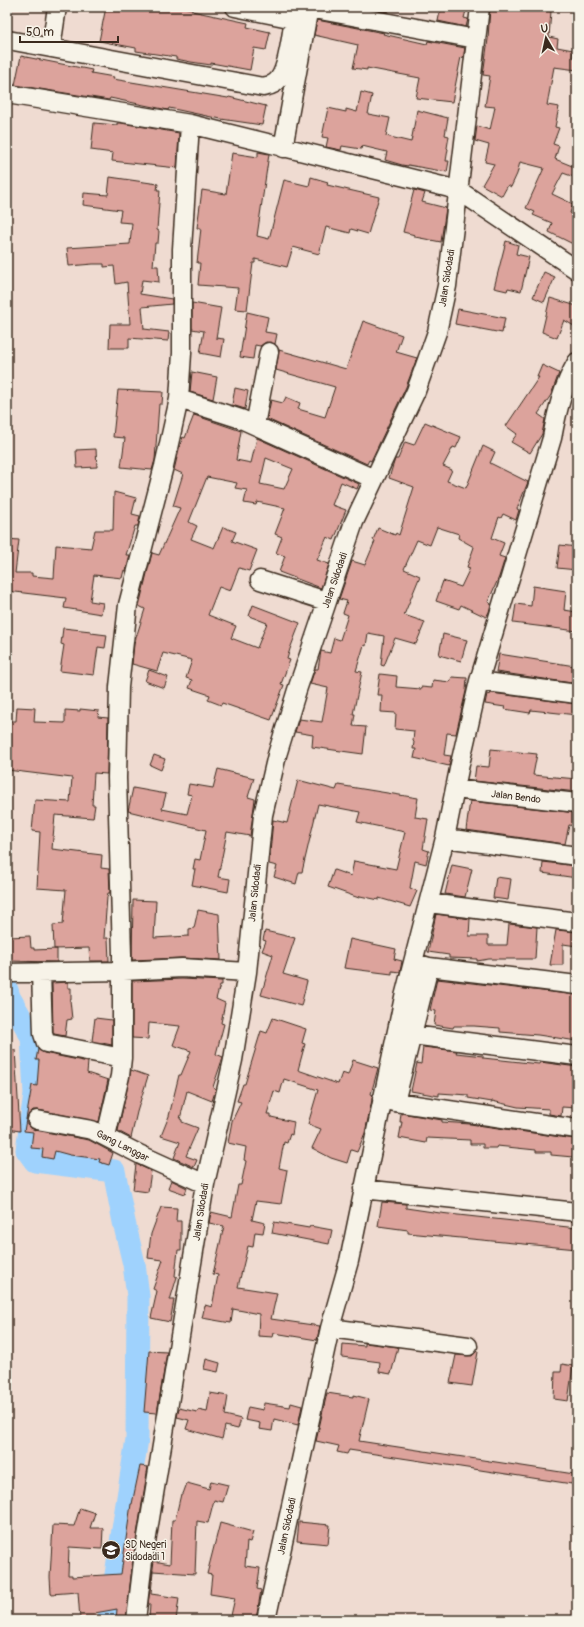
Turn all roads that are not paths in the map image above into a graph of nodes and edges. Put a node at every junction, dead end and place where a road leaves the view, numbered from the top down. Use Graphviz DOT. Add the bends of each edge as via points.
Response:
graph roads {
  1 [pos="57,7"];
  2 [pos="235,7"];
  3 [pos="480,7"];
  4 [pos="302,10"];
  5 [pos="476,39"];
  6 [pos="8,40"];
  7 [pos="51,48"];
  8 [pos="7,94"];
  9 [pos="190,124"];
  10 [pos="282,148"];
  11 [pos="458,190"];
  12 [pos="577,270"];
  13 [pos="269,352"];
  14 [pos="577,362"];
  15 [pos="179,399"];
  16 [pos="255,425"];
  17 [pos="374,478"];
  18 [pos="260,580"];
  19 [pos="326,602"];
  20 [pos="479,681"];
  21 [pos="577,694"];
  22 [pos="455,789"];
  23 [pos="577,803"];
  24 [pos="445,838"];
  25 [pos="577,856"];
  26 [pos="429,903"];
  27 [pos="577,922"];
  28 [pos="421,964"];
  29 [pos="123,971"];
  30 [pos="10,972"];
  31 [pos="41,972"];
  32 [pos="247,972"];
  33 [pos="577,985"];
  34 [pos="412,1035"];
  35 [pos="577,1056"];
  36 [pos="122,1058"];
  37 [pos="388,1100"];
  38 [pos="37,1120"];
  39 [pos="577,1129"];
  40 [pos="106,1136"];
  41 [pos="205,1184"];
  42 [pos="363,1189"];
  43 [pos="577,1212"];
  44 [pos="330,1328"];
  45 [pos="468,1346"];
  46 [pos="136,1620"];
  47 [pos="266,1620"];
  1 -- 7 [label="street"];
  2 -- 4 [label="street"];
  3 -- 5 [label="street, Jalan Sidodadi"];
  4 -- 5 [label="street"];
  4 -- 7 [label="street" via="285,69 279,79 264,87"];
  4 -- 10 [label="street"];
  5 -- 11 [label="street, Jalan Sidodadi"];
  6 -- 7 [label="street"];
  8 -- 9 [label="street"];
  9 -- 10 [label="street"];
  9 -- 15 [label="street" via="182,249 182,353"];
  10 -- 11 [label="street"];
  11 -- 12 [label="street"];
  11 -- 17 [label="street, Jalan Sidodadi" via="447,286 437,332 416,391"];
  13 -- 16 [label="street"];
  14 -- 20 [label="street, Jalan Sidodadi" via="559,405 552,438"];
  15 -- 16 [label="street"];
  15 -- 29 [label="street" via="128,605 122,652 117,778"];
  16 -- 17 [label="street"];
  17 -- 19 [label="street, Jalan Sidodadi" via="354,522"];
  18 -- 19 [label="street"];
  19 -- 32 [label="street, Jalan Sidodadi" via="277,755 263,815"];
  20 -- 21 [label="street"];
  20 -- 22 [label="street, Jalan Sidodadi"];
  22 -- 23 [label="street, Jalan Bendo"];
  22 -- 24 [label="street, Jalan Sidodadi"];
  24 -- 25 [label="street"];
  24 -- 26 [label="street, Jalan Sidodadi"];
  26 -- 27 [label="street"];
  26 -- 28 [label="street, Jalan Sidodadi"];
  28 -- 33 [label="street"];
  28 -- 34 [label="street"];
  28 -- 37 [label="street, Jalan Sidodadi"];
  29 -- 31 [label="street"];
  29 -- 32 [label="street" via="182,968"];
  29 -- 36 [label="street"];
  30 -- 31 [label="street"];
  31 -- 36 [label="street" via="43,1034 46,1043"];
  32 -- 41 [label="street, Jalan Sidodadi" via="233,1060"];
  34 -- 35 [label="street"];
  34 -- 37 [label="street"];
  36 -- 40 [label="street"];
  37 -- 39 [label="street"];
  37 -- 42 [label="street, Jalan Sidodadi"];
  38 -- 40 [label="street, Gang Langgar" via="92,1130"];
  40 -- 41 [label="street, Gang Langgar"];
  41 -- 46 [label="street, Jalan Sidodadi" via="143,1561"];
  42 -- 43 [label="street"];
  42 -- 44 [label="street, Jalan Sidodadi" via="350,1261"];
  44 -- 45 [label="street"];
  44 -- 47 [label="street, Jalan Sidodadi"];
}
